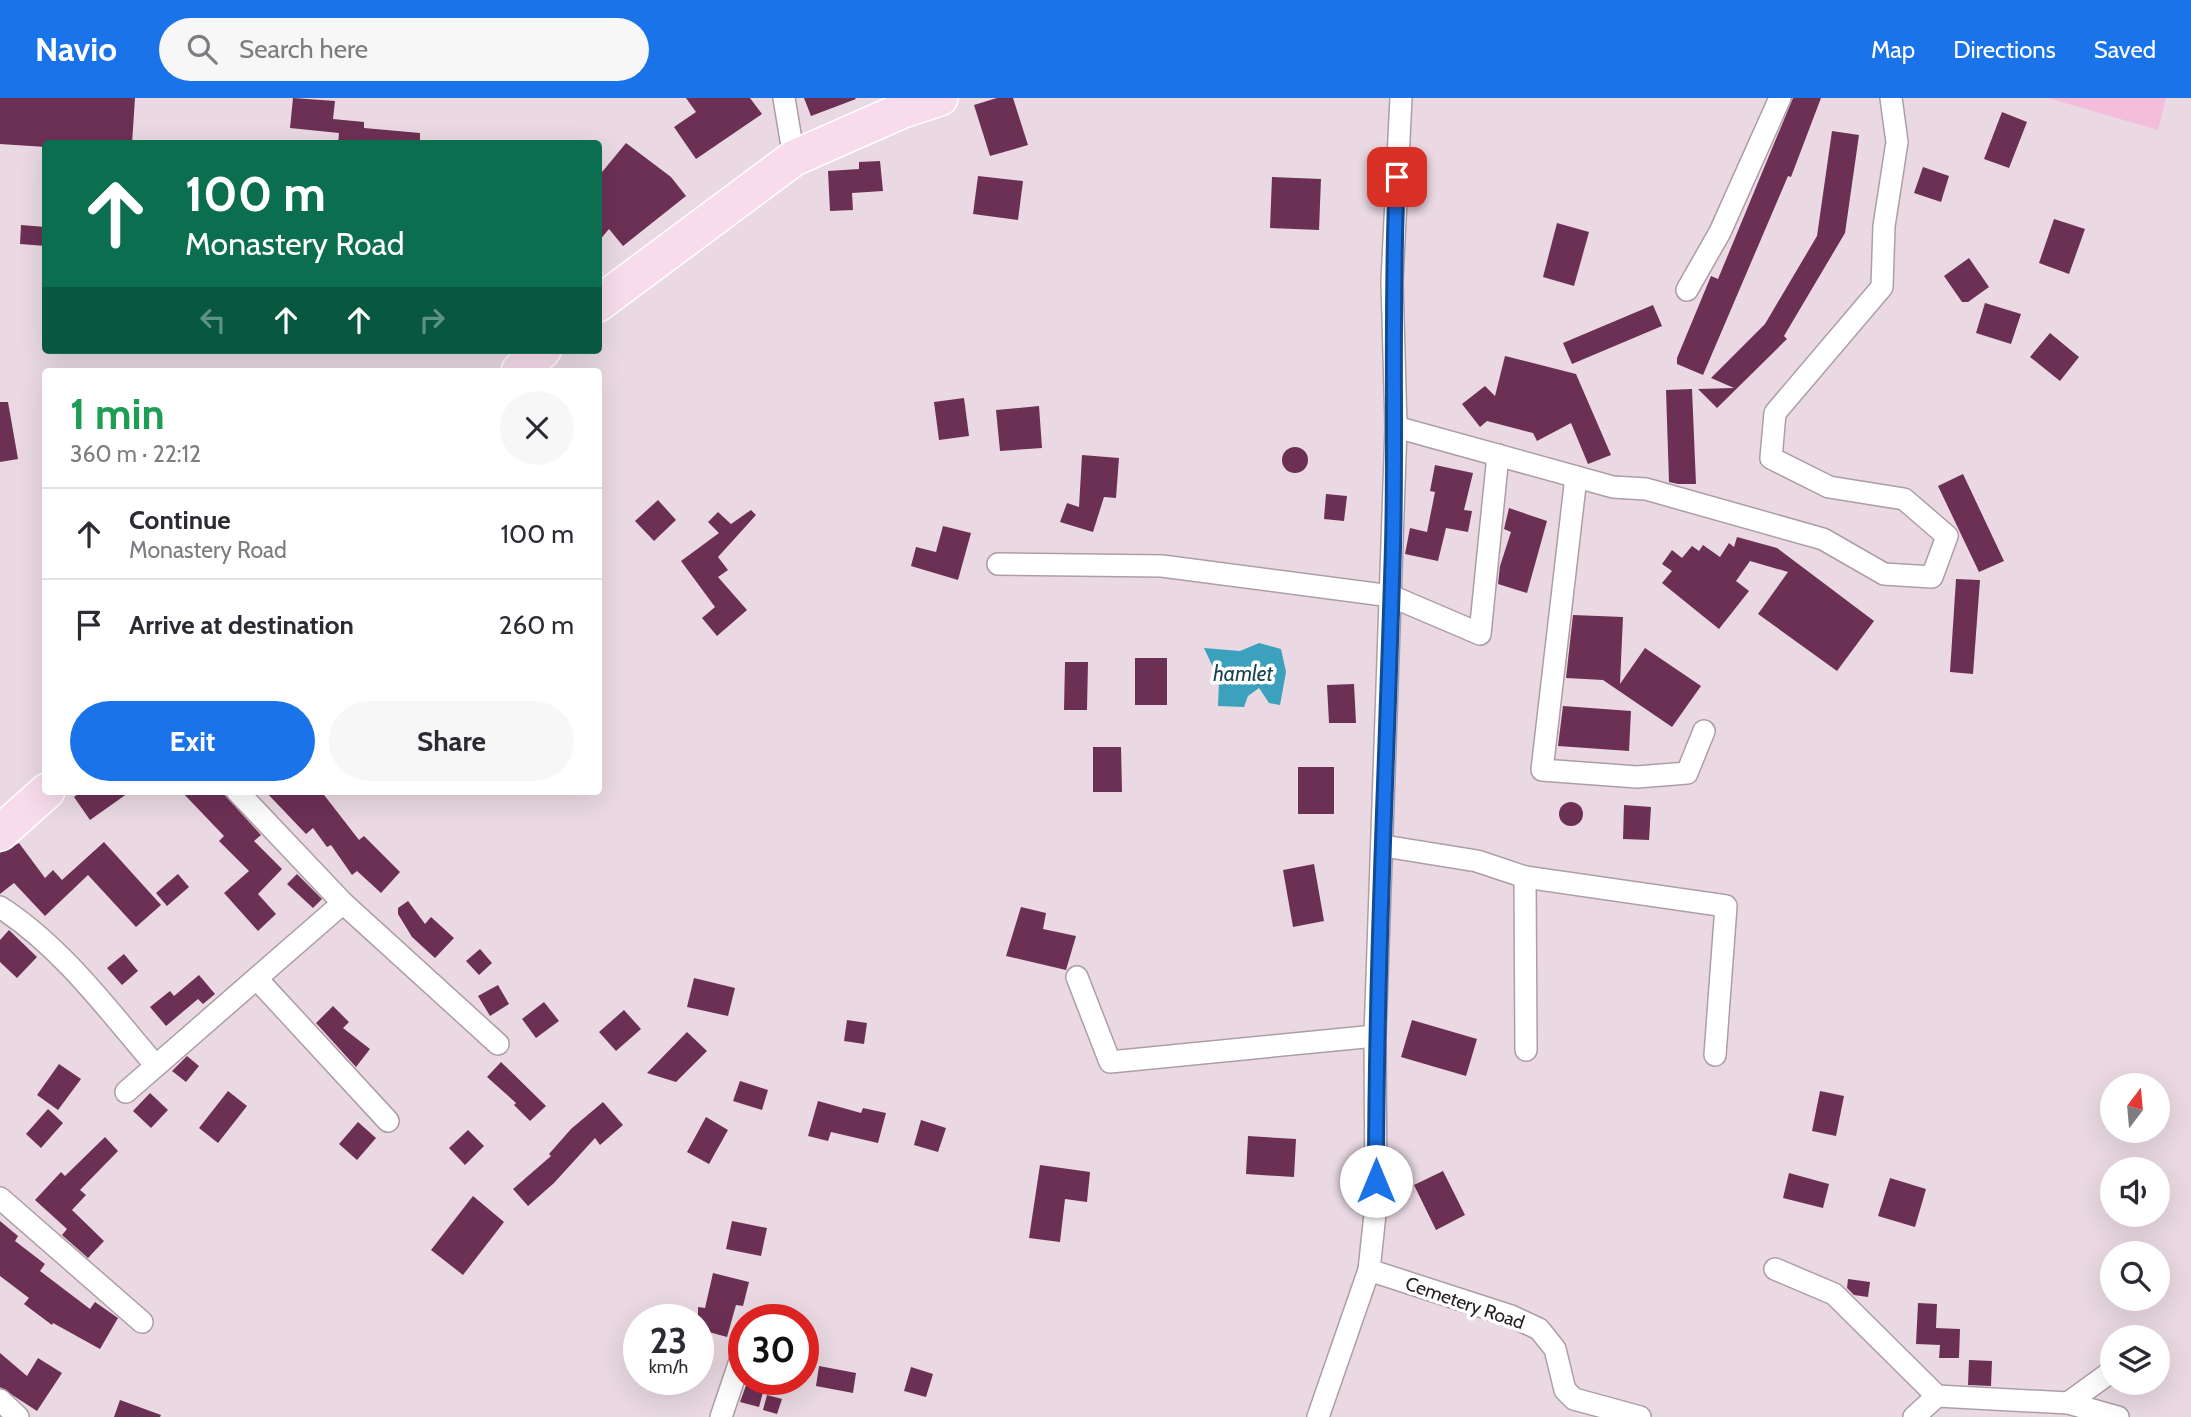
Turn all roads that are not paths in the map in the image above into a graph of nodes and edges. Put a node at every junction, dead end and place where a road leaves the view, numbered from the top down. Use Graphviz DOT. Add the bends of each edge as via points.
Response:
graph roads {
  1 [pos="784,98"];
  2 [pos="940,98"];
  3 [pos="1401,98"];
  4 [pos="1780,98"];
  5 [pos="1891,98"];
  6 [pos="794,158"];
  7 [pos="1687,290"];
  8 [pos="602,301"];
  9 [pos="538,354"];
  10 [pos="522,368"];
  11 [pos="1396,427"];
  12 [pos="1498,455"];
  13 [pos="1576,477"];
  14 [pos="998,564"];
  15 [pos="1391,596"];
  16 [pos="1704,731"];
  17 [pos="43,795"];
  18 [pos="241,795"];
  19 [pos="0,834"];
  20 [pos="1384,846"];
  21 [pos="1525,877"];
  22 [pos="343,903"];
  23 [pos="0,907"];
  24 [pos="1077,977"];
  25 [pos="257,979"];
  26 [pos="1375,1036"];
  27 [pos="498,1044"];
  28 [pos="1526,1050"];
  29 [pos="1716,1055"];
  30 [pos="156,1066"];
  31 [pos="126,1092"];
  32 [pos="388,1121"];
  33 [pos="0,1198"];
  34 [pos="1775,1269"];
  35 [pos="1369,1270"];
  36 [pos="142,1322"];
  37 [pos="2100,1380"];
  38 [pos="729,1395"];
  39 [pos="1937,1396"];
  40 [pos="0,1400"];
  41 [pos="2068,1403"];
  42 [pos="18,1417"];
  43 [pos="722,1417"];
  44 [pos="1318,1417"];
  45 [pos="1640,1417"];
  46 [pos="1914,1417"];
  47 [pos="2118,1417"];
  1 -- 6 [label="street"];
  2 -- 6 [label="main road"];
  3 -- 11 [label="street" via="1392,281"];
  4 -- 7 [label="street" via="1720,232"];
  5 -- 13 [label="street" via="1897,142 1884,226 1882,287 1775,413 1772,458 1829,487 1904,499 1947,536 1932,577 1884,574 1823,539 1646,489 1613,487"];
  6 -- 8 [label="main road"];
  9 -- 10 [label="main road"];
  11 -- 12 [label="street"];
  11 -- 15 [label="street"];
  12 -- 13 [label="street"];
  12 -- 15 [label="street" via="1480,634"];
  13 -- 16 [label="street" via="1542,770 1637,777 1687,773"];
  14 -- 15 [label="street" via="1162,566"];
  15 -- 20 [label="street"];
  17 -- 19 [label="main road"];
  18 -- 22 [label="street"];
  20 -- 21 [label="street" via="1478,861"];
  20 -- 26 [label="street"];
  21 -- 28 [label="street"];
  21 -- 29 [label="street" via="1726,906"];
  22 -- 25 [label="street"];
  22 -- 27 [label="street"];
  23 -- 30 [label="street" via="78,974"];
  24 -- 26 [label="street" via="1110,1062"];
  25 -- 30 [label="street"];
  25 -- 32 [label="street"];
  26 -- 35 [label="street" via="1376,1205"];
  30 -- 31 [label="street"];
  33 -- 36 [label="street"];
  34 -- 39 [label="street" via="1834,1294"];
  35 -- 44 [label="street"];
  35 -- 45 [label="street, Cemetery Road" via="1539,1329 1555,1349 1565,1390 1574,1399"];
  37 -- 41 [label="street"];
  38 -- 43 [label="street"];
  39 -- 41 [label="street"];
  39 -- 46 [label="street"];
  40 -- 42 [label="street"];
  41 -- 47 [label="street"];
}
